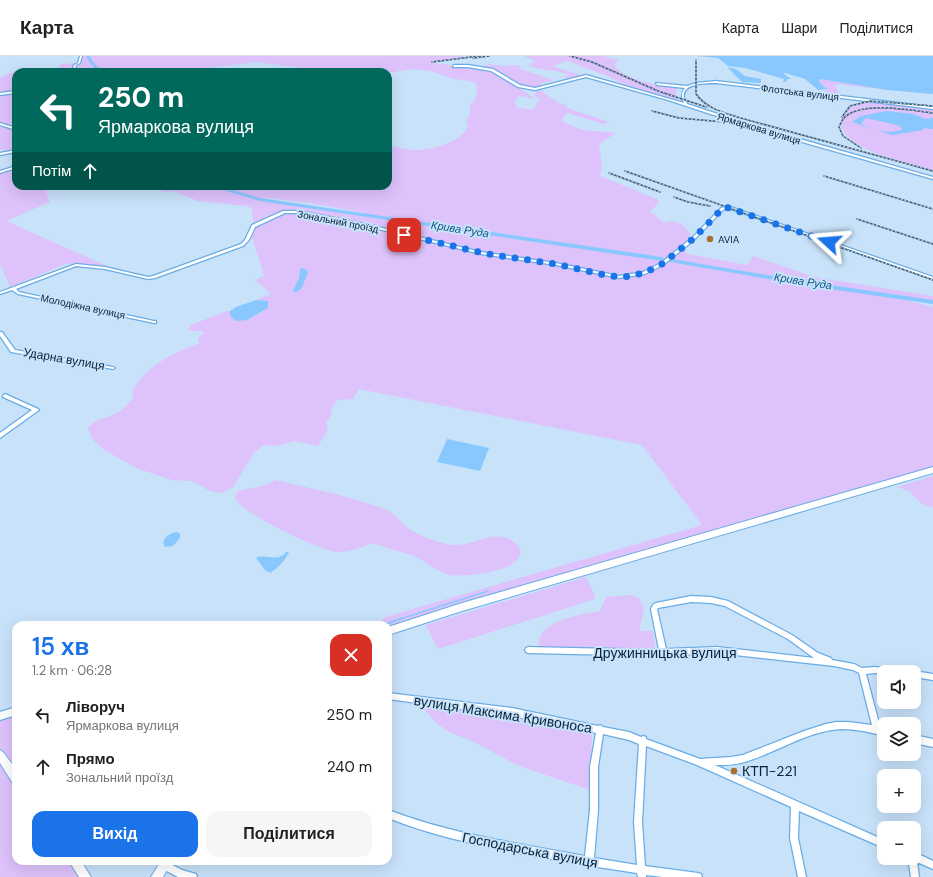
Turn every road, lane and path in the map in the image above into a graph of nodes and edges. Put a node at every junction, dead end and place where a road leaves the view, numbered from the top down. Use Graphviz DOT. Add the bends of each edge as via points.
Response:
graph roads {
  1 [pos="81,56"];
  2 [pos="454,66"];
  3 [pos="74,68"];
  4 [pos="657,84"];
  5 [pos="686,87"];
  6 [pos="12,92"];
  7 [pos="0,94"];
  8 [pos="686,105"];
  9 [pos="933,108"];
  10 [pos="0,124"];
  11 [pos="12,128"];
  12 [pos="12,152"];
  13 [pos="0,154"];
  14 [pos="12,168"];
  15 [pos="6,170"];
  16 [pos="12,171"];
  17 [pos="0,172"];
  18 [pos="933,178"];
  19 [pos="933,278"];
  20 [pos="13,288"];
  21 [pos="0,293"];
  22 [pos="154,322"];
  23 [pos="0,333"];
  24 [pos="113,368"];
  25 [pos="5,396"];
  26 [pos="0,436"];
  27 [pos="933,470"];
  28 [pos="392,630"];
  29 [pos="528,650"];
  30 [pos="664,652"];
  31 [pos="834,663"];
  32 [pos="862,671"];
  33 [pos="877,671"];
  34 [pos="921,675"];
  35 [pos="933,676"];
  36 [pos="392,697"];
  37 [pos="12,712"];
  38 [pos="0,716"];
  39 [pos="877,718"];
  40 [pos="600,729"];
  41 [pos="877,730"];
  42 [pos="643,740"];
  43 [pos="921,740"];
  44 [pos="933,743"];
  45 [pos="0,755"];
  46 [pos="698,762"];
  47 [pos="12,772"];
  48 [pos="796,806"];
  49 [pos="392,816"];
  50 [pos="877,841"];
  51 [pos="921,860"];
  52 [pos="589,862"];
  53 [pos="77,865"];
  54 [pos="164,865"];
  55 [pos="168,865"];
  56 [pos="914,865"];
  57 [pos="933,865"];
  58 [pos="642,873"];
  59 [pos="86,877"];
  60 [pos="156,877"];
  61 [pos="193,877"];
  62 [pos="698,877"];
  63 [pos="802,877"];
  64 [pos="915,877"];
  1 -- 3 [label="street"];
  2 -- 8 [label="street, Ярмаркова вулиця" via="492,70 519,86 535,89 586,76"];
  4 -- 5 [label="street, Флотська вулиця"];
  5 -- 8 [label="street" via="683,97"];
  5 -- 9 [label="street, Флотська вулиця" via="716,82"];
  6 -- 7 [label="street"];
  8 -- 18 [label="street, Ярмаркова вулиця"];
  10 -- 11 [label="street"];
  12 -- 13 [label="street"];
  14 -- 15 [label="street"];
  15 -- 16 [label="street"];
  15 -- 17 [label="street"];
  19 -- 20 [label="street, Зональний проїзд" via="728,207 722,209 683,247 653,269 634,275 613,277 556,264 488,254 364,224 288,211 253,226 242,245 151,278 100,267 73,265"];
  20 -- 21 [label="street"];
  20 -- 22 [label="street, Молодіжна вулиця" via="18,293"];
  23 -- 24 [label="street, Ударна вулиця" via="13,351"];
  25 -- 26 [label="street" via="36,410"];
  27 -- 28 [label="main road"];
  29 -- 30 [label="street, Дружинницька вулиця" via="587,653"];
  30 -- 31 [label="street, Дружинницька вулиця" via="717,650"];
  30 -- 31 [label="street" via="654,608 691,599 711,600 739,609"];
  31 -- 32 [label="street, Дружинницька вулиця"];
  32 -- 33 [label="street, Дружинницька вулиця"];
  32 -- 39 [label="street"];
  34 -- 35 [label="street"];
  36 -- 40 [label="street, вулиця Максима Кривоноса" via="512,712"];
  37 -- 38 [label="street"];
  40 -- 42 [label="street, вулиця Максима Кривоноса"];
  40 -- 52 [label="street" via="594,767 594,810"];
  41 -- 46 [label="street" via="836,726 748,757"];
  42 -- 46 [label="street, вулиця Максима Кривоноса"];
  42 -- 58 [label="street" via="638,807"];
  43 -- 44 [label="street"];
  45 -- 47 [label="main road"];
  46 -- 48 [label="street, вулиця Максима Кривоноса"];
  48 -- 50 [label="street, вулиця Максима Кривоноса"];
  48 -- 63 [label="street" via="794,838"];
  49 -- 52 [label="street, Господарська вулиця" via="464,838"];
  51 -- 57 [label="street"];
  52 -- 58 [label="street, Господарська вулиця"];
  53 -- 59 [label="main road"];
  54 -- 60 [label="main road"];
  55 -- 61 [label="street" via="181,874"];
  56 -- 64 [label="street"];
  58 -- 62 [label="street, Господарська вулиця"];
}
